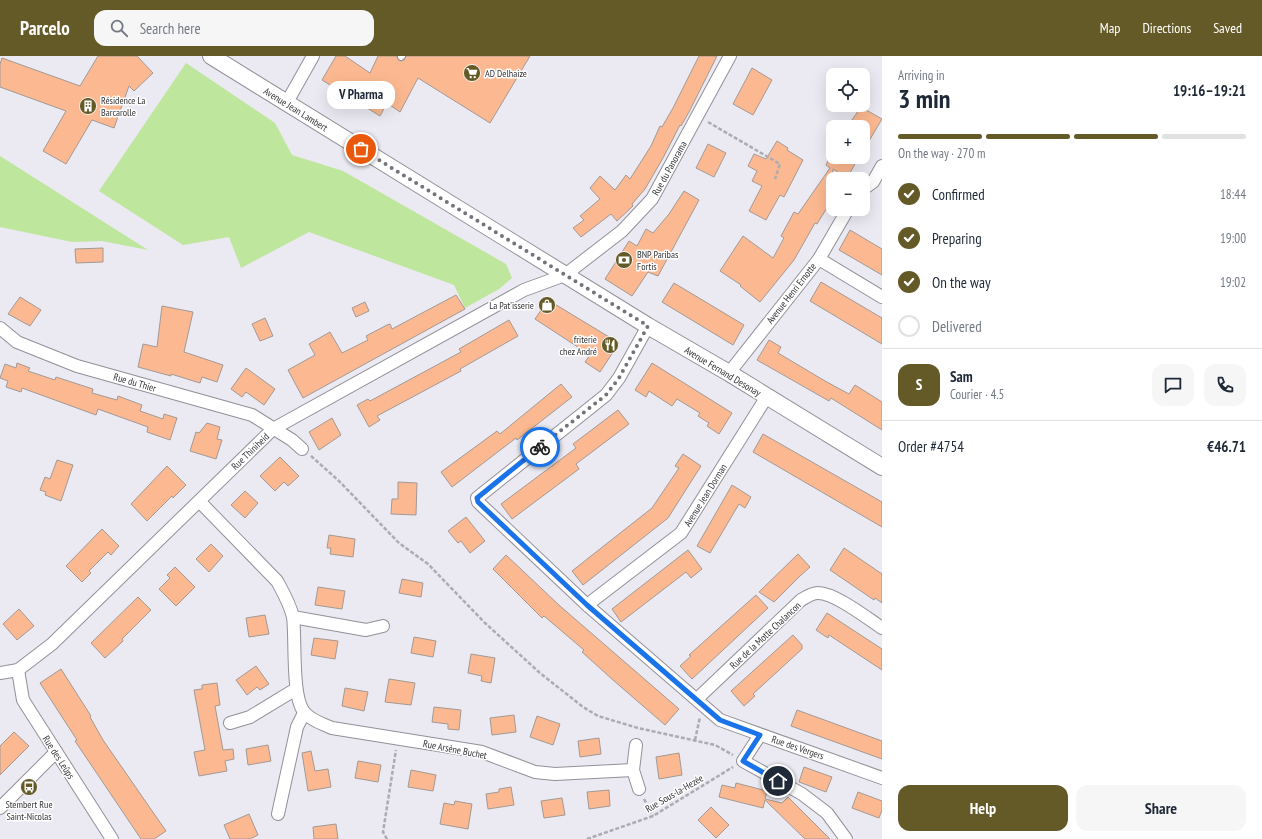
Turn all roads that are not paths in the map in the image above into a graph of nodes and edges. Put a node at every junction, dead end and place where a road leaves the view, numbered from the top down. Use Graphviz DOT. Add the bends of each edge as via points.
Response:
graph roads {
  1 [pos="211,56"];
  2 [pos="313,56"];
  3 [pos="730,56"];
  4 [pos="286,104"];
  5 [pos="882,166"];
  6 [pos="870,184"];
  7 [pos="844,216"];
  8 [pos="818,259"];
  9 [pos="565,275"];
  10 [pos="882,297"];
  11 [pos="648,326"];
  12 [pos="0,328"];
  13 [pos="728,373"];
  14 [pos="766,398"];
  15 [pos="274,429"];
  16 [pos="302,449"];
  17 [pos="882,467"];
  18 [pos="200,502"];
  19 [pos="587,605"];
  20 [pos="293,617"];
  21 [pos="383,626"];
  22 [pos="882,628"];
  23 [pos="18,670"];
  24 [pos="0,673"];
  25 [pos="296,688"];
  26 [pos="697,699"];
  27 [pos="304,713"];
  28 [pos="230,723"];
  29 [pos="760,735"];
  30 [pos="636,745"];
  31 [pos="56,752"];
  32 [pos="633,770"];
  33 [pos="882,778"];
  34 [pos="639,789"];
  35 [pos="0,808"];
  36 [pos="278,814"];
  37 [pos="112,839"];
  38 [pos="846,839"];
  1 -- 4 [label="main road, Avenue Jean Lambert"];
  2 -- 4 [label="street"];
  3 -- 9 [label="street, Rue du Panorama" via="652,199 622,231"];
  4 -- 9 [label="main road, Avenue Jean Lambert"];
  5 -- 6 [label="street"];
  7 -- 8 [label="street, Avenue Henri Ernotte"];
  8 -- 10 [label="street"];
  8 -- 13 [label="street, Avenue Henri Ernotte"];
  9 -- 11 [label="main road, Avenue Fernand Desonay"];
  9 -- 15 [label="street, Rue Thiniheid" via="524,290"];
  11 -- 13 [label="main road, Avenue Fernand Desonay"];
  11 -- 19 [label="street, Rue des Vergers" via="619,378 606,395 477,498 478,502"];
  12 -- 15 [label="street, Rue du Thier" via="17,342 77,366 252,415"];
  13 -- 14 [label="main road, Avenue Fernand Desonay"];
  14 -- 17 [label="main road, Avenue Fernand Desonay"];
  14 -- 19 [label="street, Avenue Jean Dorman" via="680,533"];
  15 -- 16 [label="street, Rue du Thier"];
  15 -- 18 [label="street, Rue Thiniheid" via="261,439"];
  18 -- 20 [label="street" via="277,581 286,596"];
  18 -- 23 [label="street, Rue Thiniheid" via="63,633"];
  19 -- 26 [label="street, Rue des Vergers"];
  20 -- 21 [label="street" via="366,630"];
  20 -- 25 [label="street"];
  22 -- 26 [label="street, Rue de la Motte Chalancon" via="840,600 819,593 809,595"];
  23 -- 24 [label="street, Rue Thiniheid"];
  23 -- 31 [label="street, Rue des Leûps" via="23,700"];
  25 -- 27 [label="street"];
  25 -- 28 [label="street" via="250,717"];
  26 -- 29 [label="street, Rue des Vergers" via="720,720"];
  27 -- 32 [label="street, Rue Arsène Buchet" via="332,728 482,752 535,772 554,774"];
  27 -- 36 [label="street" via="297,727"];
  29 -- 33 [label="street, Rue des Vergers"];
  29 -- 38 [label="street" via="743,761 802,794 827,812"];
  30 -- 32 [label="street"];
  31 -- 35 [label="street"];
  31 -- 37 [label="street, Rue des Leûps"];
  32 -- 34 [label="street"];
}
